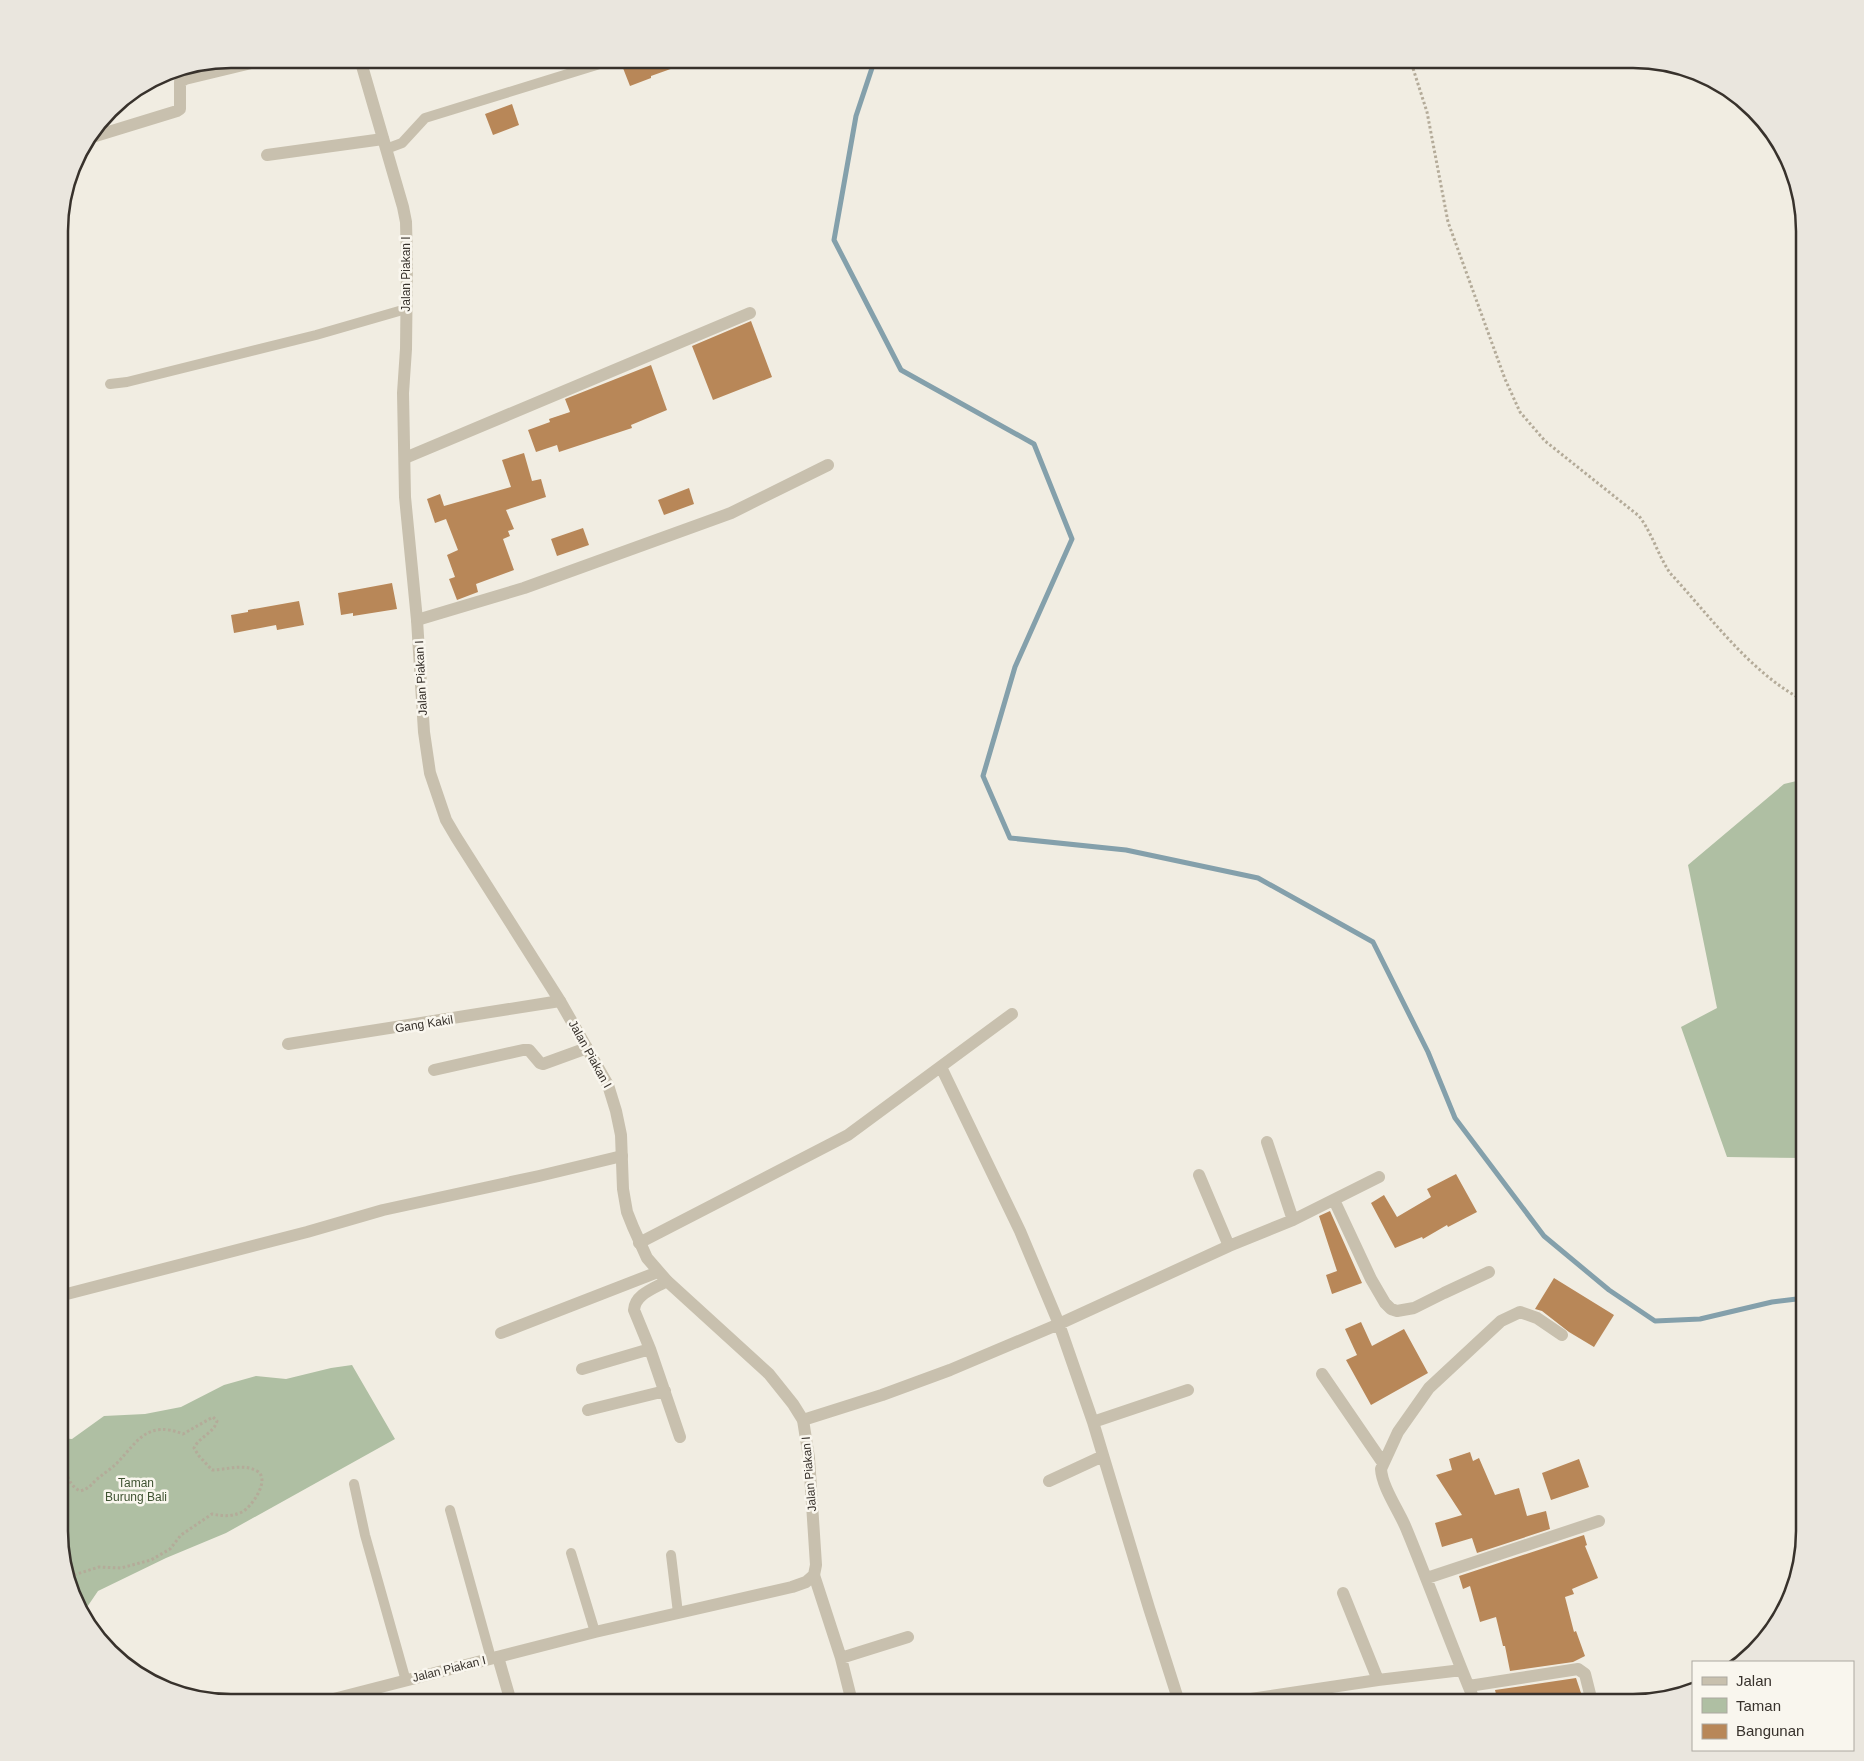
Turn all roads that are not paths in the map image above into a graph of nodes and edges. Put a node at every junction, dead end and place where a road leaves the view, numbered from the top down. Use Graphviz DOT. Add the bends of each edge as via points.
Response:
graph roads {
  1 [pos="231,68"];
  2 [pos="363,68"];
  3 [pos="587,68"];
  4 [pos="98,135"];
  5 [pos="385,144"];
  6 [pos="266,156"];
  7 [pos="406,309"];
  8 [pos="750,313"];
  9 [pos="110,384"];
  10 [pos="405,458"];
  11 [pos="828,466"];
  12 [pos="417,620"];
  13 [pos="560,1001"];
  14 [pos="1012,1014"];
  15 [pos="288,1044"];
  16 [pos="587,1048"];
  17 [pos="941,1067"];
  18 [pos="434,1070"];
  19 [pos="1267,1142"];
  20 [pos="622,1156"];
  21 [pos="1199,1175"];
  22 [pos="1379,1177"];
  23 [pos="1334,1200"];
  24 [pos="1293,1220"];
  25 [pos="639,1243"];
  26 [pos="1229,1246"];
  27 [pos="1489,1272"];
  28 [pos="662,1276"];
  29 [pos="68,1294"];
  30 [pos="1060,1324"];
  31 [pos="501,1333"];
  32 [pos="1562,1335"];
  33 [pos="650,1349"];
  34 [pos="582,1369"];
  35 [pos="1322,1374"];
  36 [pos="1188,1390"];
  37 [pos="664,1391"];
  38 [pos="588,1410"];
  39 [pos="803,1420"];
  40 [pos="1093,1422"];
  41 [pos="680,1437"];
  42 [pos="1103,1456"];
  43 [pos="1383,1463"];
  44 [pos="1049,1481"];
  45 [pos="354,1484"];
  46 [pos="450,1510"];
  47 [pos="1599,1521"];
  48 [pos="571,1554"];
  49 [pos="671,1555"];
  50 [pos="814,1576"];
  51 [pos="1427,1578"];
  52 [pos="1343,1593"];
  53 [pos="678,1613"];
  54 [pos="595,1632"];
  55 [pos="908,1637"];
  56 [pos="495,1658"];
  57 [pos="841,1658"];
  58 [pos="1462,1670"];
  59 [pos="406,1680"];
  60 [pos="1378,1680"];
  61 [pos="1469,1686"];
  62 [pos="353,1694"];
  63 [pos="509,1694"];
  64 [pos="850,1694"];
  65 [pos="1177,1694"];
  66 [pos="1284,1694"];
  67 [pos="1472,1694"];
  68 [pos="1590,1694"];
  1 -- 4 [label="street" via="180,82 181,105 177,111"];
  2 -- 5 [label="street, Jalan Piakan I"];
  3 -- 5 [label="lane" via="425,118 402,143"];
  5 -- 6 [label="street"];
  5 -- 7 [label="street, Jalan Piakan I" via="406,222"];
  7 -- 9 [label="lane" via="316,335"];
  7 -- 10 [label="street, Jalan Piakan I"];
  8 -- 10 [label="street"];
  10 -- 12 [label="street, Jalan Piakan I" via="405,497"];
  11 -- 12 [label="street" via="731,513 524,588"];
  12 -- 13 [label="street, Jalan Piakan I" via="424,732 430,773 446,820"];
  13 -- 15 [label="street, Gang Kakil"];
  13 -- 16 [label="street, Jalan Piakan I"];
  14 -- 17 [label="street"];
  16 -- 18 [label="street" via="543,1064 529,1050 523,1050"];
  16 -- 20 [label="street, Jalan Piakan I" via="608,1085 622,1135"];
  17 -- 25 [label="street" via="848,1135"];
  17 -- 30 [label="street" via="1020,1231"];
  19 -- 24 [label="street"];
  20 -- 25 [label="street, Jalan Piakan I" via="627,1212"];
  20 -- 29 [label="street" via="383,1210"];
  21 -- 26 [label="street"];
  22 -- 23 [label="street"];
  23 -- 24 [label="street"];
  23 -- 27 [label="street" via="1371,1279 1391,1309 1414,1308"];
  24 -- 26 [label="street"];
  25 -- 28 [label="street, Jalan Piakan I"];
  26 -- 30 [label="street"];
  28 -- 31 [label="street"];
  28 -- 33 [label="street" via="640,1297 634,1310"];
  28 -- 39 [label="street, Jalan Piakan I" via="769,1374"];
  30 -- 39 [label="street" via="950,1370"];
  30 -- 40 [label="street"];
  32 -- 43 [label="street" via="1537,1318 1520,1312 1501,1321 1429,1388 1398,1432"];
  33 -- 34 [label="street"];
  33 -- 37 [label="street"];
  35 -- 43 [label="street"];
  36 -- 40 [label="street"];
  37 -- 38 [label="street"];
  37 -- 41 [label="street"];
  39 -- 50 [label="street, Jalan Piakan I" via="811,1481"];
  40 -- 42 [label="street"];
  42 -- 44 [label="street"];
  42 -- 65 [label="street"];
  43 -- 51 [label="street" via="1381,1473"];
  45 -- 59 [label="lane"];
  46 -- 56 [label="lane"];
  47 -- 51 [label="street"];
  48 -- 54 [label="lane"];
  49 -- 53 [label="lane"];
  50 -- 53 [label="street, Jalan Piakan I" via="792,1587"];
  50 -- 57 [label="street"];
  51 -- 58 [label="street"];
  52 -- 60 [label="street"];
  53 -- 54 [label="street, Jalan Piakan I"];
  54 -- 56 [label="street, Jalan Piakan I"];
  55 -- 57 [label="street"];
  56 -- 59 [label="street, Jalan Piakan I"];
  56 -- 63 [label="street"];
  57 -- 64 [label="street"];
  58 -- 60 [label="street"];
  58 -- 61 [label="street"];
  59 -- 62 [label="street, Jalan Piakan I"];
  60 -- 66 [label="street"];
  61 -- 67 [label="street"];
  61 -- 68 [label="street" via="1578,1669 1585,1674"];
}
